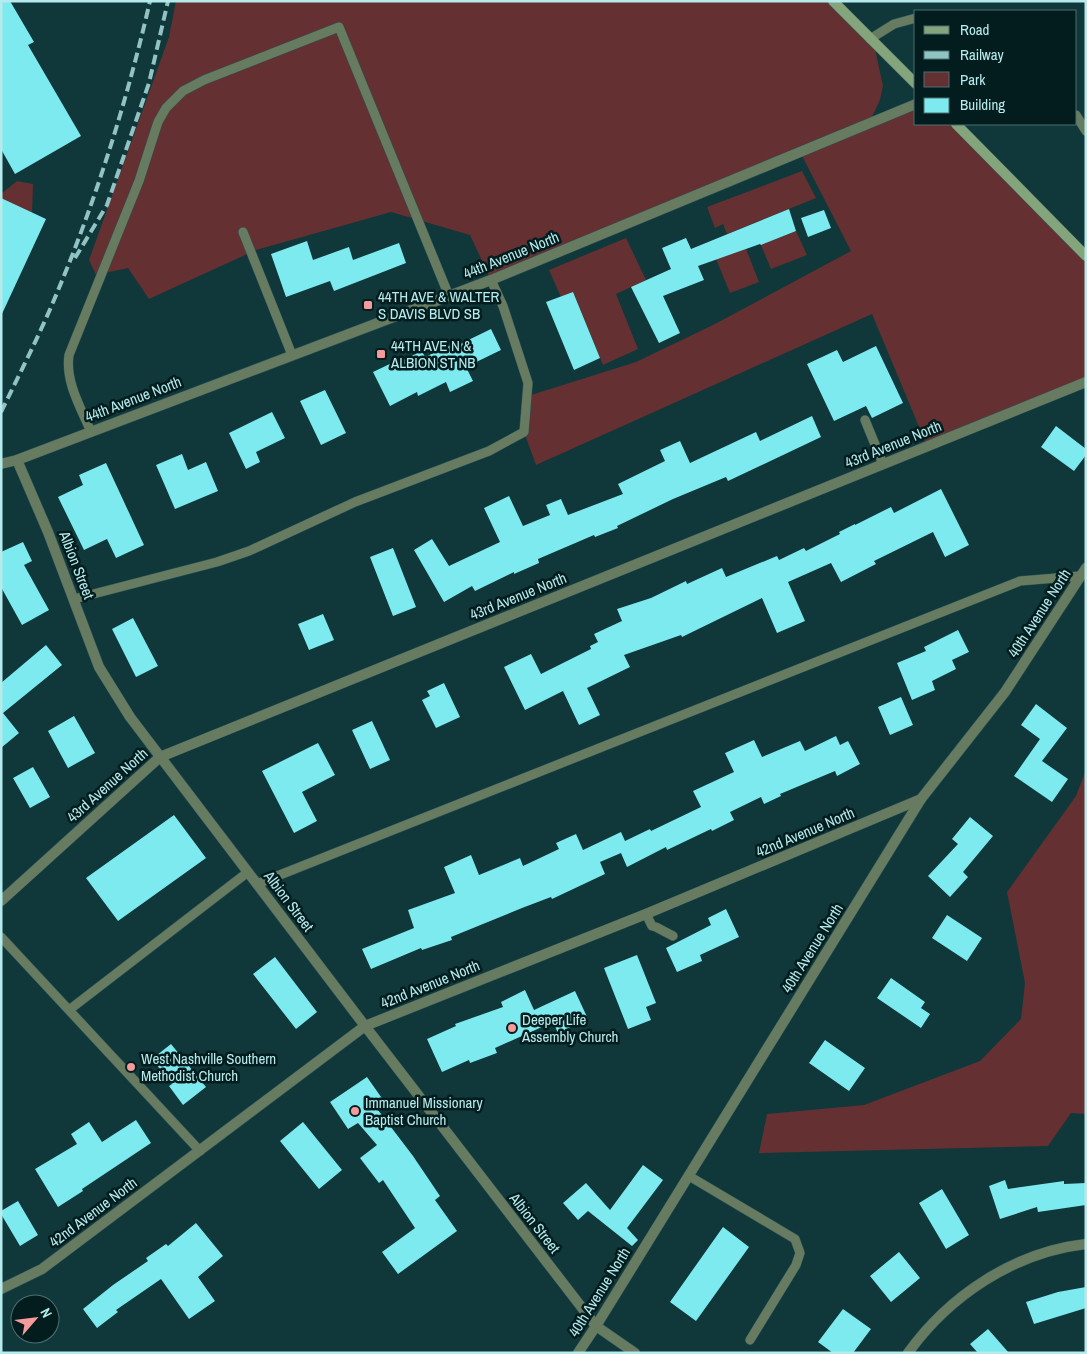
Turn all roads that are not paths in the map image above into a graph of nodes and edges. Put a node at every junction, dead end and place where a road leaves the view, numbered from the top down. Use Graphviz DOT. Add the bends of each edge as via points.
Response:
graph roads {
  1 [pos="832,1"];
  2 [pos="914,19"];
  3 [pos="870,39"];
  4 [pos="914,82"];
  5 [pos="914,105"];
  6 [pos="1077,117"];
  7 [pos="957,125"];
  8 [pos="1086,131"];
  9 [pos="243,232"];
  10 [pos="1086,256"];
  11 [pos="491,280"];
  12 [pos="449,296"];
  13 [pos="292,355"];
  14 [pos="1086,382"];
  15 [pos="865,420"];
  16 [pos="91,432"];
  17 [pos="17,460"];
  18 [pos="1,464"];
  19 [pos="883,464"];
  20 [pos="1083,572"];
  21 [pos="74,599"];
  22 [pos="160,757"];
  23 [pos="921,800"];
  24 [pos="248,872"];
  25 [pos="257,884"];
  26 [pos="1,901"];
  27 [pos="646,914"];
  28 [pos="673,936"];
  29 [pos="1,937"];
  30 [pos="69,1010"];
  31 [pos="365,1026"];
  32 [pos="200,1151"];
  33 [pos="689,1176"];
  34 [pos="1086,1244"];
  35 [pos="1,1289"];
  36 [pos="596,1326"];
  37 [pos="750,1340"];
  38 [pos="578,1353"];
  39 [pos="635,1353"];
  40 [pos="908,1353"];
  1 -- 3 [label="main road"];
  2 -- 3 [label="lane" via="894,24"];
  3 -- 4 [label="main road"];
  5 -- 11 [label="street, 44th Avenue North"];
  6 -- 8 [label="lane"];
  7 -- 10 [label="main road"];
  9 -- 13 [label="lane"];
  11 -- 12 [label="street, 44th Avenue North"];
  11 -- 21 [label="lane" via="503,306 528,383 524,432 489,451 355,502 249,551"];
  12 -- 13 [label="street, 44th Avenue North"];
  12 -- 16 [label="lane" via="339,27 204,80 183,91 166,108 69,356 70,380"];
  13 -- 16 [label="street, 44th Avenue North"];
  14 -- 19 [label="street, 43rd Avenue North"];
  15 -- 19 [label="lane"];
  16 -- 17 [label="street, 44th Avenue North"];
  17 -- 18 [label="street, 44th Avenue North"];
  17 -- 21 [label="street, Albion Street"];
  19 -- 22 [label="street, 43rd Avenue North"];
  20 -- 23 [label="street, 40th Avenue North" via="1005,692"];
  20 -- 25 [label="lane" via="1020,581"];
  21 -- 22 [label="street, Albion Street" via="99,667"];
  22 -- 24 [label="street, Albion Street"];
  22 -- 26 [label="street, 43rd Avenue North"];
  23 -- 27 [label="street, 42nd Avenue North"];
  23 -- 33 [label="street, 40th Avenue North"];
  24 -- 25 [label="street, Albion Street"];
  24 -- 30 [label="lane"];
  25 -- 31 [label="street, Albion Street"];
  27 -- 28 [label="lane" via="652,926"];
  27 -- 31 [label="street, 42nd Avenue North"];
  29 -- 30 [label="lane"];
  30 -- 32 [label="lane"];
  31 -- 32 [label="street, 42nd Avenue North"];
  31 -- 36 [label="street, Albion Street"];
  32 -- 35 [label="street, 42nd Avenue North" via="42,1269"];
  33 -- 36 [label="street, 40th Avenue North"];
  33 -- 37 [label="lane" via="795,1240 800,1253 796,1265"];
  34 -- 40 [label="street" via="1044,1253 984,1281 942,1312"];
  36 -- 38 [label="street, 40th Avenue North"];
  36 -- 39 [label="street, Albion Street"];
}
